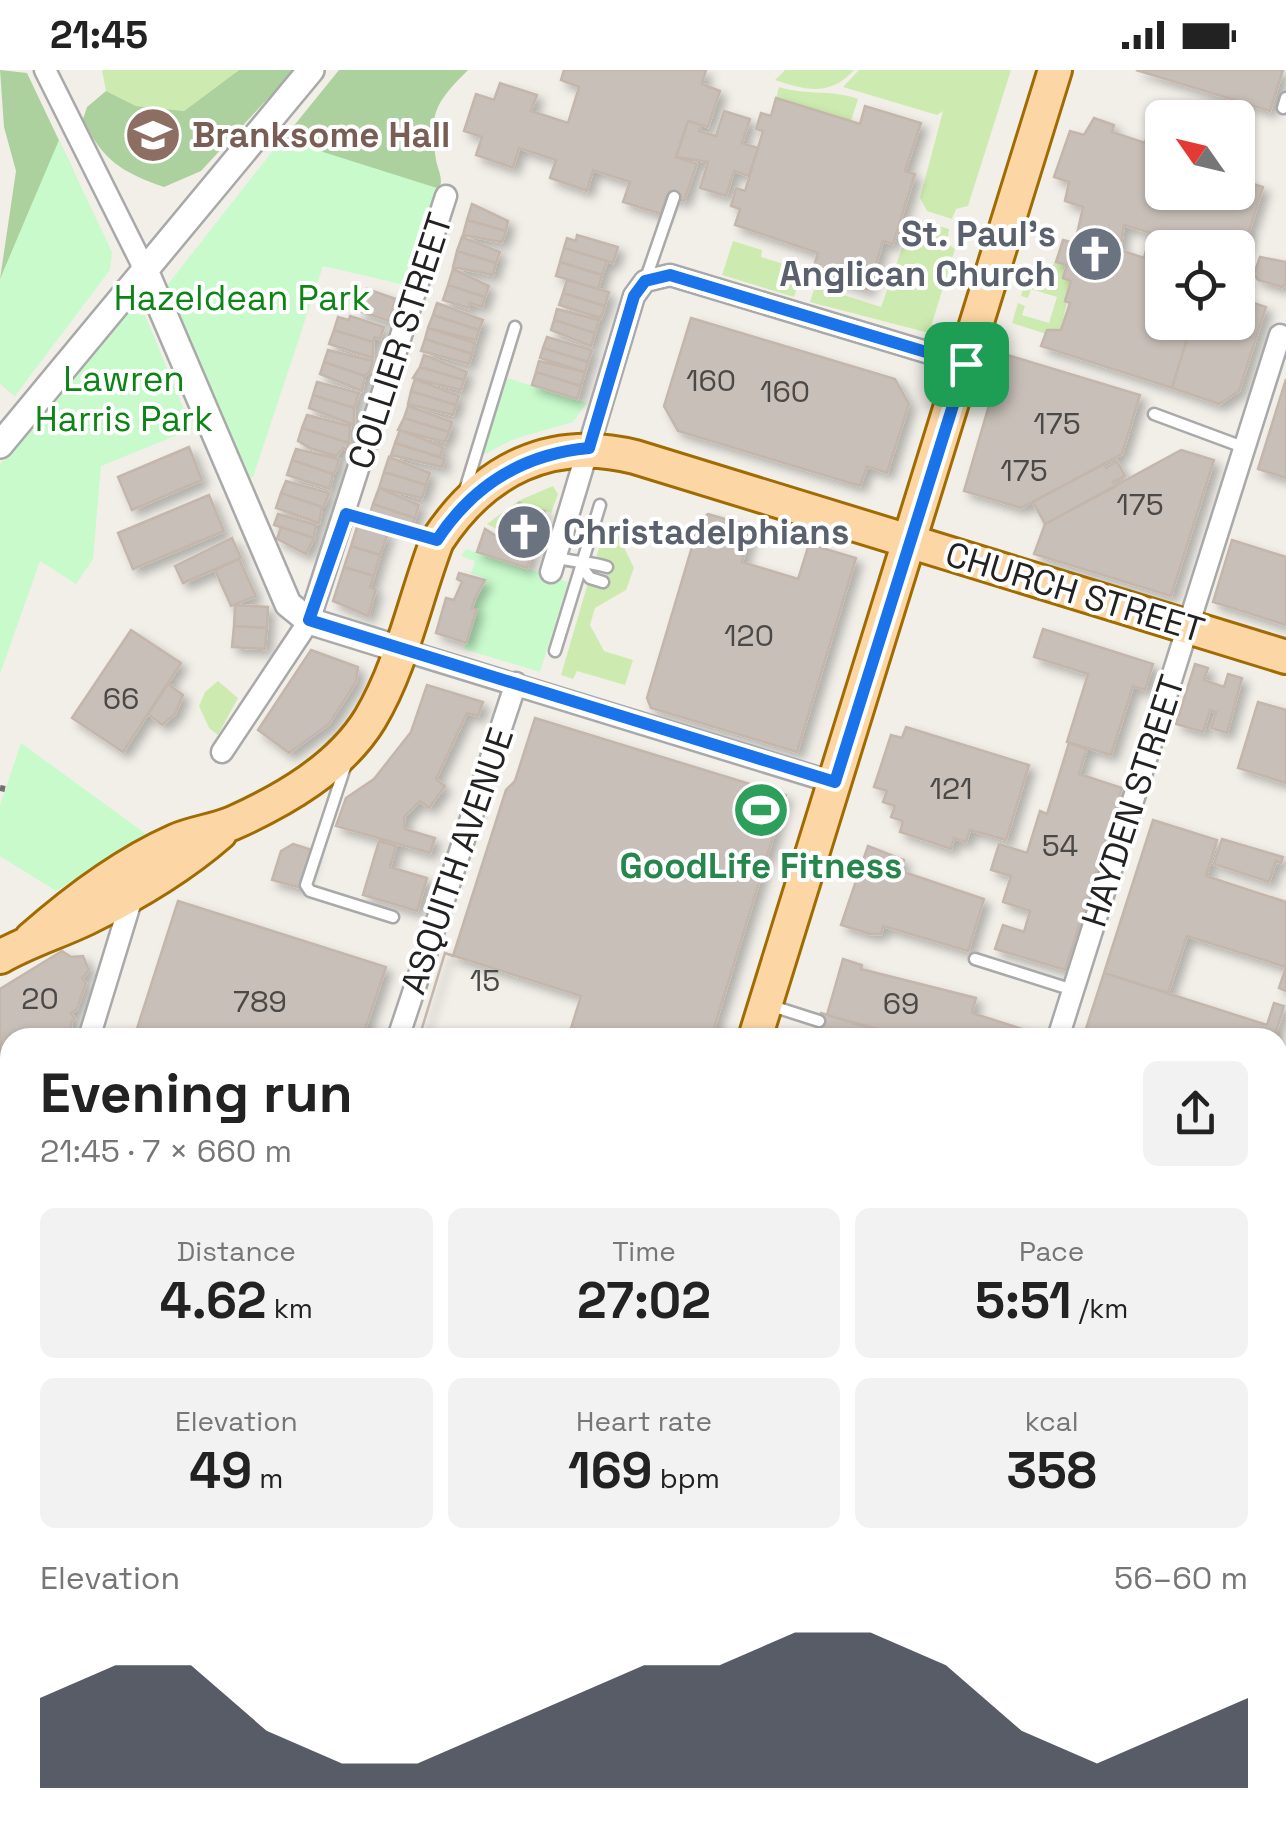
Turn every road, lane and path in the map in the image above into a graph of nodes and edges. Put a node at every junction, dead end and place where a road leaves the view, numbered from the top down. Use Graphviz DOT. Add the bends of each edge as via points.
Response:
graph roads {
  1 [pos="46,70"];
  2 [pos="312,70"];
  3 [pos="1055,70"];
  4 [pos="446,196"];
  5 [pos="674,197"];
  6 [pos="144,268"];
  7 [pos="645,281"];
  8 [pos="515,327"];
  9 [pos="1280,335"];
  10 [pos="966,364"];
  11 [pos="1154,414"];
  12 [pos="0,445"];
  13 [pos="1243,446"];
  14 [pos="589,448"];
  15 [pos="462,505"];
  16 [pos="600,505"];
  17 [pos="346,514"];
  18 [pos="437,540"];
  19 [pos="911,542"];
  20 [pos="553,564"];
  21 [pos="581,566"];
  22 [pos="607,567"];
  23 [pos="603,582"];
  24 [pos="309,620"];
  25 [pos="1188,626"];
  26 [pos="399,649"];
  27 [pos="554,650"];
  28 [pos="1286,657"];
  29 [pos="516,684"];
  30 [pos="362,732"];
  31 [pos="222,752"];
  32 [pos="835,782"];
  33 [pos="231,824"];
  34 [pos="134,891"];
  35 [pos="392,918"];
  36 [pos="31,939"];
  37 [pos="0,957"];
  38 [pos="975,959"];
  39 [pos="1073,990"];
  40 [pos="766,1004"];
  41 [pos="819,1021"];
  42 [pos="92,1028"];
  43 [pos="401,1028"];
  44 [pos="758,1028"];
  45 [pos="1061,1028"];
  1 -- 6 [label="street"];
  2 -- 6 [label="street"];
  3 -- 10 [label="main road"];
  4 -- 17 [label="street, COLLIER STREET"];
  5 -- 7 [label="lane"];
  6 -- 12 [label="street"];
  6 -- 24 [label="street" via="284,596"];
  7 -- 10 [label="street" via="670,275"];
  7 -- 14 [label="street" via="634,296"];
  8 -- 15 [label="lane"];
  9 -- 13 [label="street, HAYDEN STREET"];
  10 -- 19 [label="main road"];
  11 -- 13 [label="lane"];
  13 -- 25 [label="street, HAYDEN STREET"];
  14 -- 15 [label="main road, CHURCH STREET" via="511,469"];
  14 -- 19 [label="main road, CHURCH STREET"];
  14 -- 20 [label="street"];
  15 -- 18 [label="main road, CHURCH STREET"];
  16 -- 21 [label="lane"];
  17 -- 18 [label="lane"];
  17 -- 24 [label="street, COLLIER STREET"];
  18 -- 26 [label="main road, CHURCH STREET"];
  19 -- 25 [label="main road, CHURCH STREET"];
  19 -- 32 [label="main road"];
  20 -- 21 [label="lane"];
  21 -- 22 [label="lane"];
  21 -- 23 [label="lane"];
  21 -- 27 [label="lane"];
  24 -- 26 [label="street"];
  24 -- 31 [label="street, COLLIER STREET"];
  25 -- 28 [label="main road, CHURCH STREET"];
  25 -- 39 [label="street, HAYDEN STREET"];
  26 -- 29 [label="street"];
  26 -- 30 [label="main road, CHURCH STREET"];
  29 -- 32 [label="street"];
  29 -- 43 [label="street, ASQUITH AVENUE"];
  30 -- 33 [label="main road, CHURCH STREET" via="316,777"];
  30 -- 35 [label="lane" via="336,788 306,886"];
  32 -- 40 [label="main road"];
  33 -- 34 [label="main road, CHURCH STREET" via="189,861"];
  33 -- 36 [label="main road, CHURCH STREET" via="177,840 130,866 80,896"];
  34 -- 36 [label="main road, CHURCH STREET" via="86,919"];
  34 -- 42 [label="street"];
  36 -- 37 [label="main road, CHURCH STREET"];
  38 -- 39 [label="lane"];
  39 -- 45 [label="street, HAYDEN STREET"];
  40 -- 41 [label="lane"];
  40 -- 44 [label="main road"];
}
